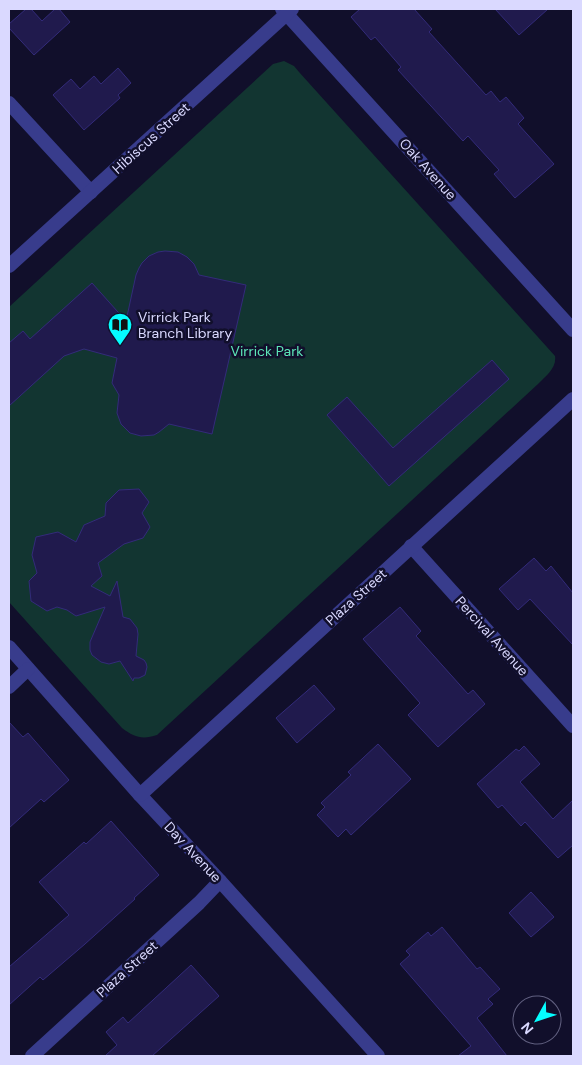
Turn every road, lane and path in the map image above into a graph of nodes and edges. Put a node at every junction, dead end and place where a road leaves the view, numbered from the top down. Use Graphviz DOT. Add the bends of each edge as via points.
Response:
graph roads {
  1 [pos="287,10"];
  2 [pos="9,102"];
  3 [pos="91,192"];
  4 [pos="9,266"];
  5 [pos="573,330"];
  6 [pos="573,399"];
  7 [pos="411,546"];
  8 [pos="9,648"];
  9 [pos="28,669"];
  10 [pos="9,687"];
  11 [pos="573,726"];
  12 [pos="140,795"];
  13 [pos="220,881"];
  14 [pos="32,1056"];
  15 [pos="378,1056"];
  1 -- 3 [label="street, Hibiscus Street"];
  1 -- 5 [label="street, Oak Avenue"];
  2 -- 3 [label="street"];
  3 -- 4 [label="street, Hibiscus Street"];
  6 -- 7 [label="street, Plaza Street"];
  7 -- 11 [label="street, Percival Avenue"];
  7 -- 12 [label="street, Plaza Street"];
  8 -- 9 [label="street, Day Avenue"];
  9 -- 10 [label="street"];
  9 -- 12 [label="street, Day Avenue"];
  12 -- 13 [label="street, Day Avenue"];
  13 -- 14 [label="street, Plaza Street"];
  13 -- 15 [label="street, Day Avenue"];
}
